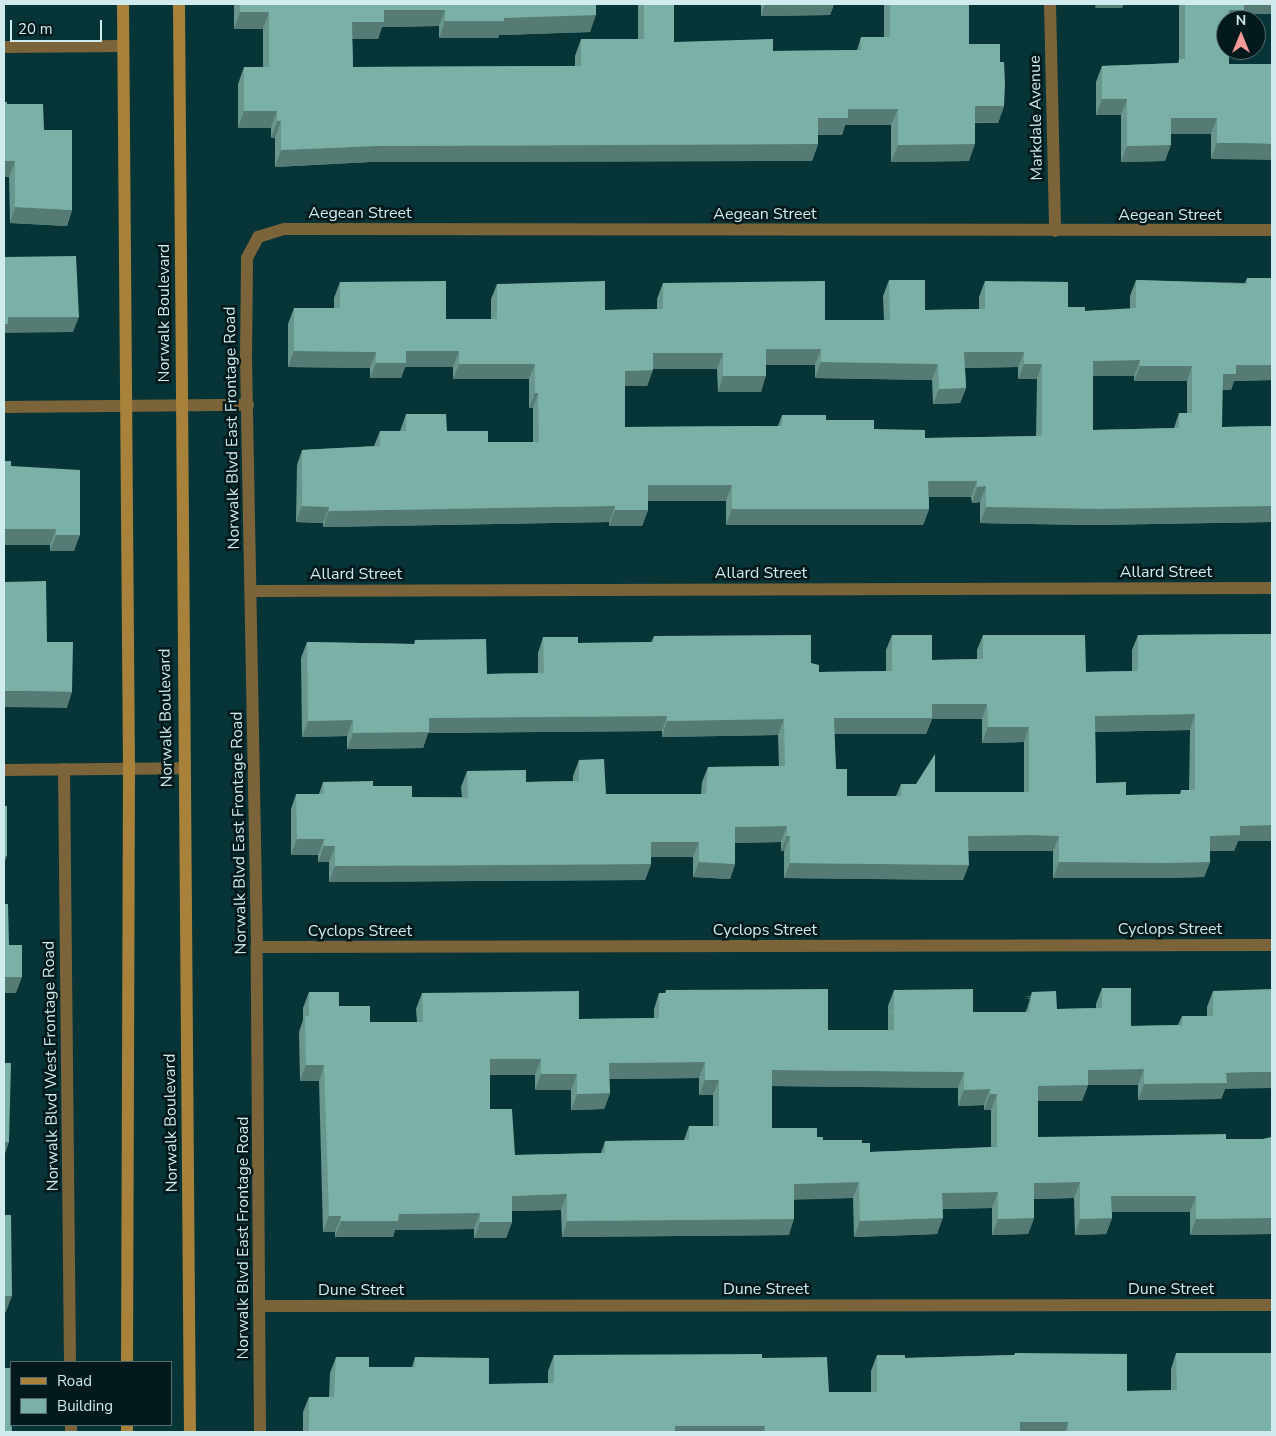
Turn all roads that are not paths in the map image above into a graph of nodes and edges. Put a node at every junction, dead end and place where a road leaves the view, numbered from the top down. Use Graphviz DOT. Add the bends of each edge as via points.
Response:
graph roads {
  1 [pos="123,4"];
  2 [pos="179,4"];
  3 [pos="1050,4"];
  4 [pos="123,46"];
  5 [pos="4,47"];
  6 [pos="1272,230"];
  7 [pos="1055,232"];
  8 [pos="258,237"];
  9 [pos="248,405"];
  10 [pos="127,406"];
  11 [pos="181,406"];
  12 [pos="4,407"];
  13 [pos="1272,588"];
  14 [pos="251,591"];
  15 [pos="129,768"];
  16 [pos="183,768"];
  17 [pos="64,769"];
  18 [pos="4,770"];
  19 [pos="1272,945"];
  20 [pos="258,947"];
  21 [pos="1272,1305"];
  22 [pos="260,1306"];
  23 [pos="70,1361"];
  24 [pos="127,1361"];
  25 [pos="190,1432"];
  26 [pos="260,1432"];
  1 -- 4 [label="main road"];
  2 -- 11 [label="main road, Norwalk Boulevard"];
  3 -- 7 [label="street, Markdale Avenue"];
  4 -- 5 [label="street"];
  4 -- 10 [label="main road"];
  6 -- 7 [label="street, Aegean Street"];
  7 -- 8 [label="street, Aegean Street" via="285,229"];
  8 -- 9 [label="street, Norwalk Blvd East Frontage Road" via="247,258"];
  9 -- 11 [label="street"];
  9 -- 14 [label="street, Norwalk Blvd East Frontage Road"];
  10 -- 11 [label="street"];
  10 -- 12 [label="street"];
  10 -- 15 [label="main road"];
  11 -- 16 [label="main road, Norwalk Boulevard"];
  13 -- 14 [label="street, Allard Street"];
  14 -- 20 [label="street, Norwalk Blvd East Frontage Road"];
  15 -- 16 [label="street"];
  15 -- 17 [label="street"];
  15 -- 24 [label="main road"];
  16 -- 25 [label="main road, Norwalk Boulevard"];
  17 -- 18 [label="street"];
  17 -- 23 [label="street, Norwalk Blvd West Frontage Road"];
  19 -- 20 [label="street, Cyclops Street"];
  20 -- 22 [label="street, Norwalk Blvd East Frontage Road"];
  21 -- 22 [label="street, Dune Street"];
  22 -- 26 [label="street, Norwalk Blvd East Frontage Road"];
}
